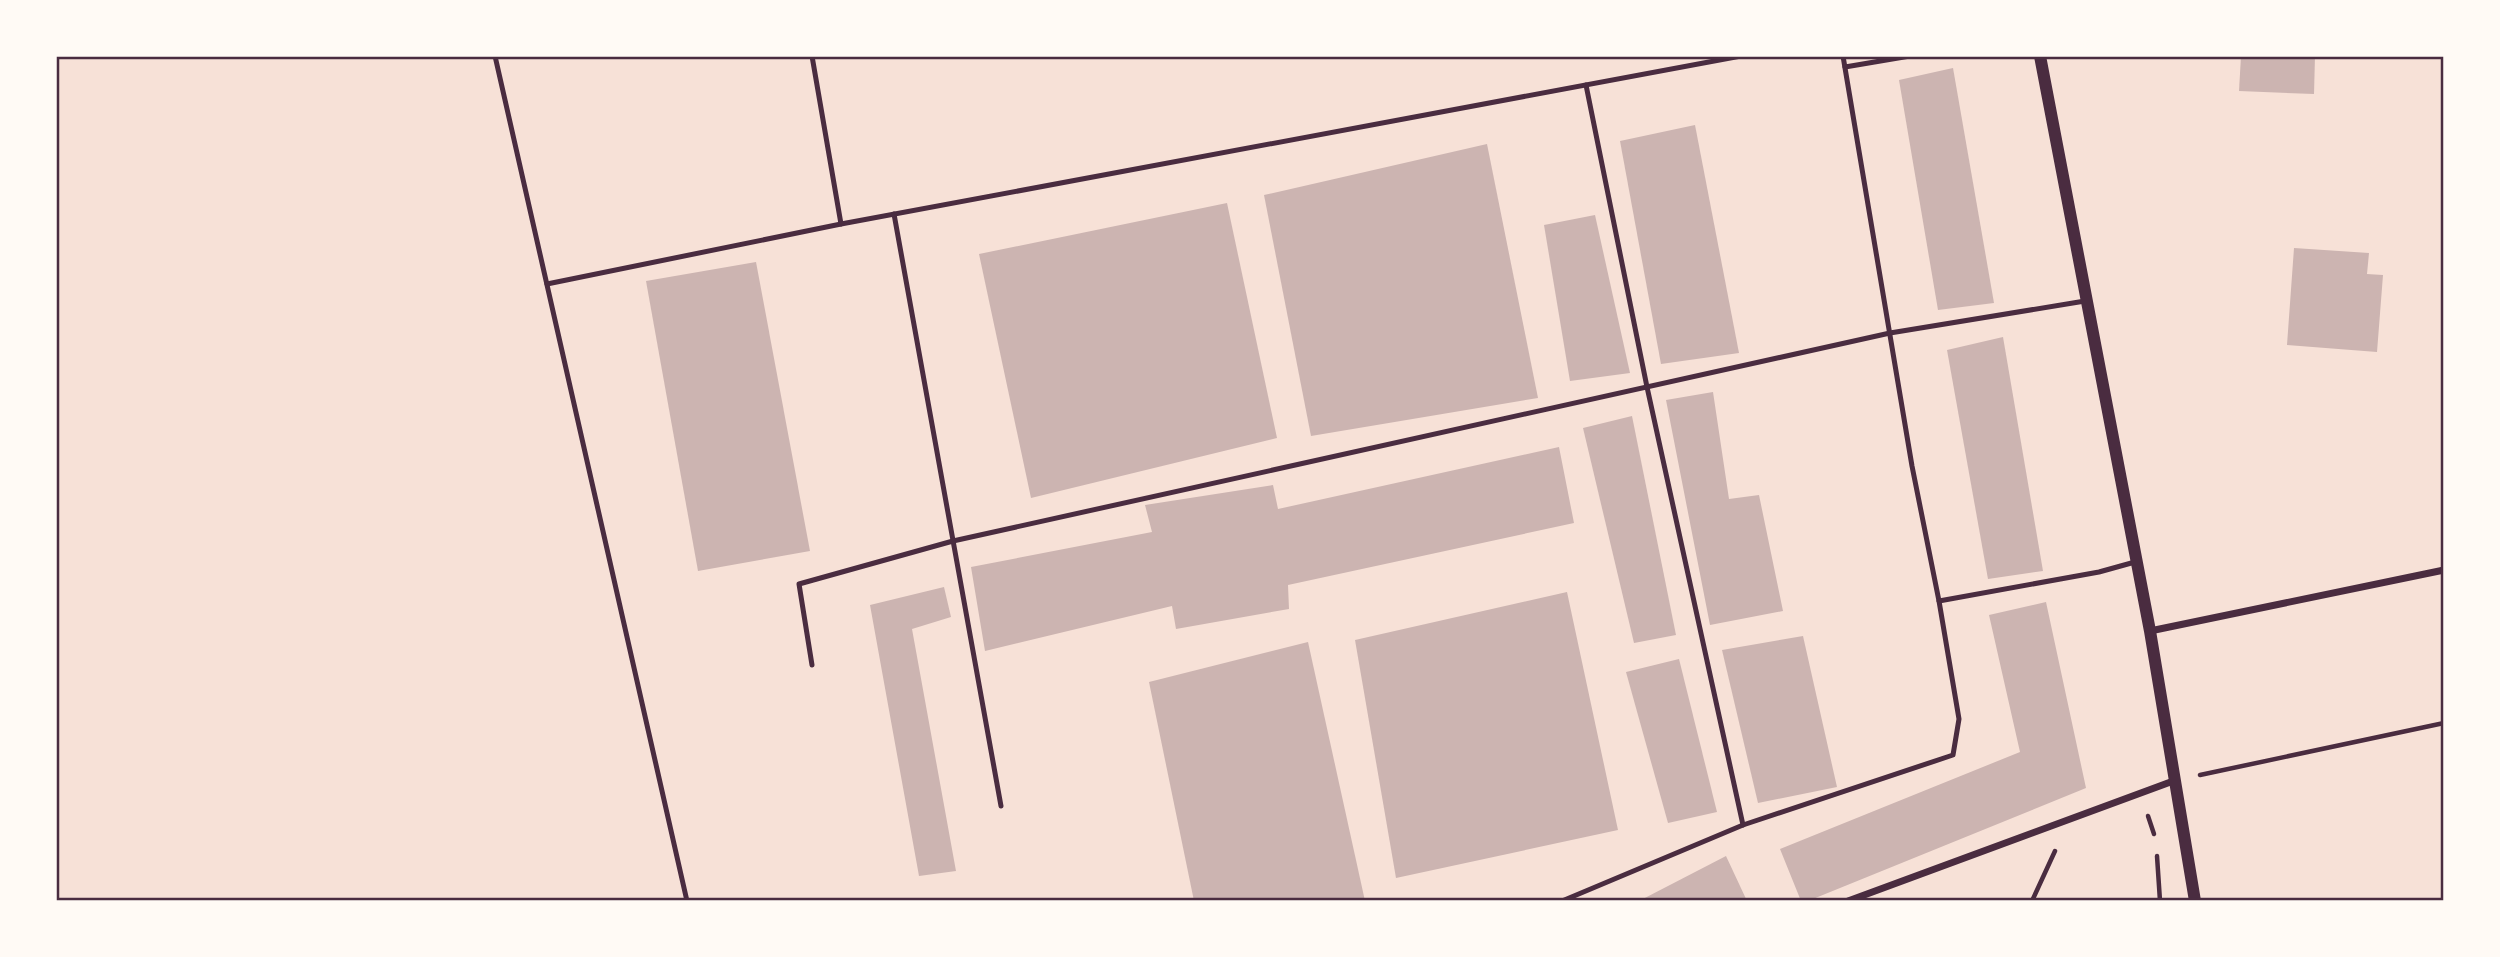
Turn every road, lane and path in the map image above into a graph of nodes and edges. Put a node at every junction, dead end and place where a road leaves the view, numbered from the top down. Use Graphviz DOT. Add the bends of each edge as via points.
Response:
graph roads {
  1 [pos="495,56"];
  2 [pos="812,56"];
  3 [pos="1741,56"];
  4 [pos="1843,56"];
  5 [pos="1910,56"];
  6 [pos="2040,56"];
  7 [pos="1845,67"];
  8 [pos="1586,85"];
  9 [pos="894,214"];
  10 [pos="841,224"];
  11 [pos="547,284"];
  12 [pos="2085,301"];
  13 [pos="1890,333"];
  14 [pos="1647,387"];
  15 [pos="953,541"];
  16 [pos="2136,562"];
  17 [pos="2444,570"];
  18 [pos="1939,601"];
  19 [pos="2150,631"];
  20 [pos="811,665"];
  21 [pos="2444,723"];
  22 [pos="2176,780"];
  23 [pos="1001,806"];
  24 [pos="2145,808"];
  25 [pos="1743,825"];
  26 [pos="2156,842"];
  27 [pos="2055,850"];
  28 [pos="2157,854"];
  29 [pos="687,901"];
  30 [pos="1562,901"];
  31 [pos="1848,901"];
  32 [pos="2032,901"];
  33 [pos="2160,901"];
  34 [pos="2195,901"];
  1 -- 11 [label="lane"];
  2 -- 10 [label="lane"];
  3 -- 8 [label="lane"];
  4 -- 7 [label="lane"];
  5 -- 7 [label="lane"];
  6 -- 12 [label="street"];
  7 -- 13 [label="lane"];
  8 -- 9 [label="lane"];
  8 -- 14 [label="lane"];
  9 -- 10 [label="lane"];
  9 -- 15 [label="lane"];
  10 -- 11 [label="lane"];
  11 -- 29 [label="lane"];
  12 -- 13 [label="lane"];
  12 -- 16 [label="street"];
  13 -- 14 [label="lane"];
  13 -- 18 [label="lane"];
  14 -- 15 [label="lane"];
  14 -- 25 [label="lane"];
  15 -- 20 [label="lane" via="799,584"];
  15 -- 23 [label="lane"];
  16 -- 18 [label="lane"];
  16 -- 19 [label="street"];
  17 -- 19 [label="street"];
  18 -- 25 [label="lane" via="1959,719 1953,755"];
  19 -- 22 [label="street"];
  21 -- 22 [label="path"];
  22 -- 31 [label="street"];
  22 -- 34 [label="street"];
  24 -- 26 [label="path"];
  25 -- 30 [label="lane"];
  27 -- 32 [label="path"];
  28 -- 33 [label="path"];
}
